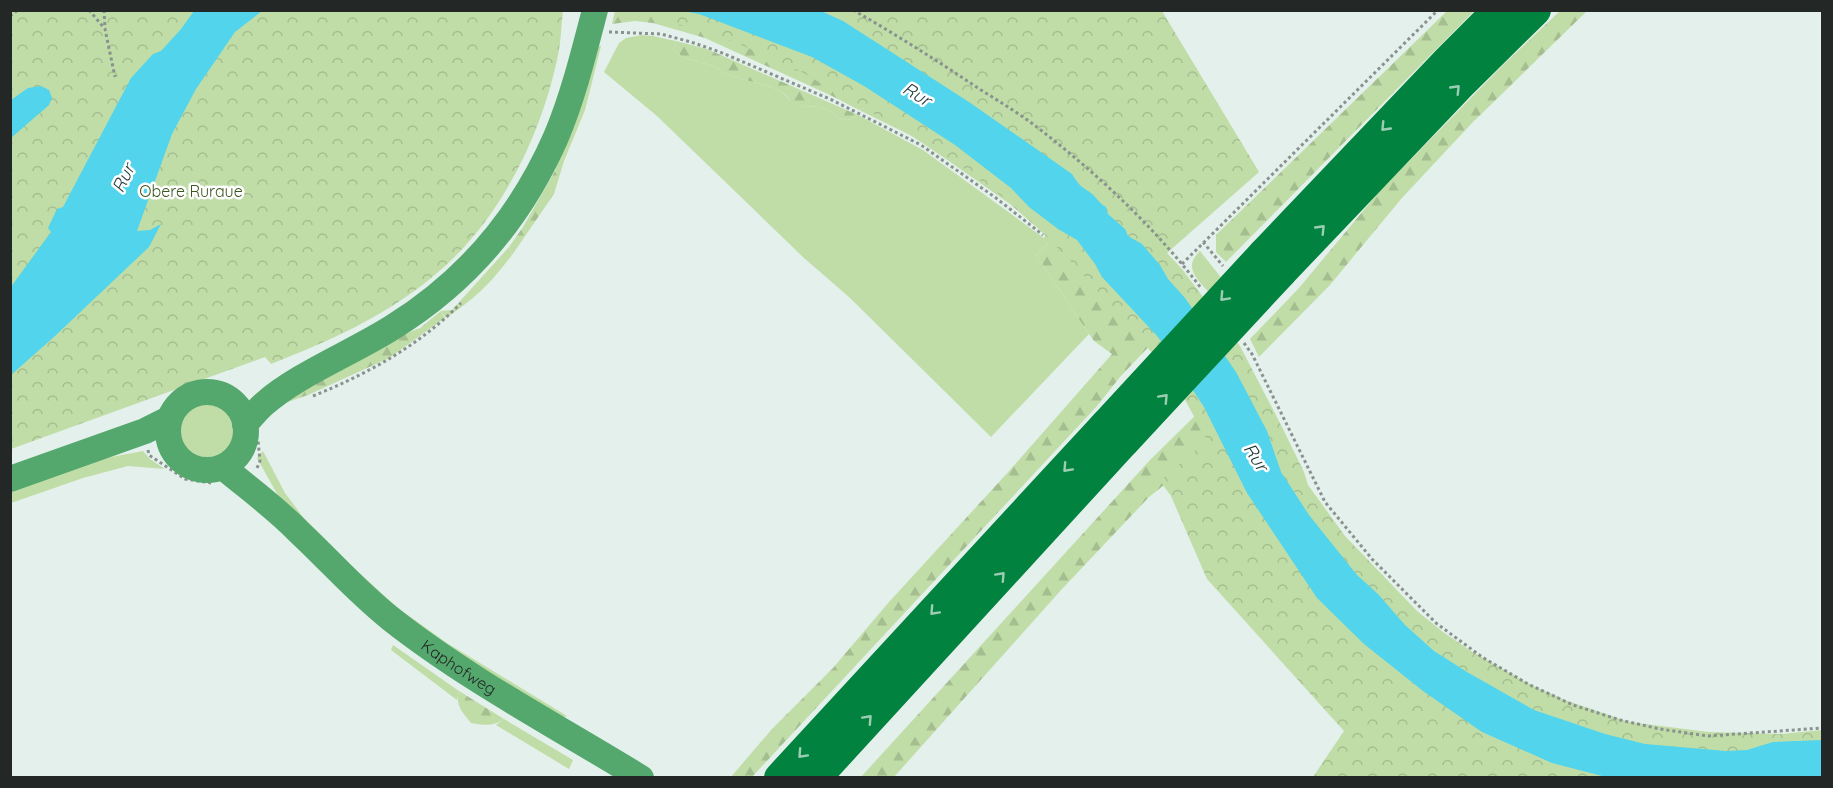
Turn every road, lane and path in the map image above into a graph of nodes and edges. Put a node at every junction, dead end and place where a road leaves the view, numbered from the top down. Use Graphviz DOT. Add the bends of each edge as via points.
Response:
graph roads {
  1 [pos="18,10"];
  2 [pos="89,10"];
  3 [pos="104,10"];
  4 [pos="853,10"];
  5 [pos="1438,10"];
  6 [pos="1499,10"];
  7 [pos="1535,10"];
  8 [pos="10,16"];
  9 [pos="592,20"];
  10 [pos="105,29"];
  11 [pos="115,76"];
  12 [pos="1043,235"];
  13 [pos="1203,242"];
  14 [pos="1272,263"];
  15 [pos="1182,264"];
  16 [pos="1227,271"];
  17 [pos="1202,288"];
  18 [pos="1238,335"];
  19 [pos="298,380"];
  20 [pos="230,399"];
  21 [pos="169,419"];
  22 [pos="245,424"];
  23 [pos="1115,433"];
  24 [pos="171,447"];
  25 [pos="232,458"];
  26 [pos="18,476"];
  27 [pos="1822,728"];
  28 [pos="641,777"];
  29 [pos="780,777"];
  30 [pos="814,777"];
  1 -- 8 [label="path"];
  2 -- 10 [label="path"];
  3 -- 10 [label="path"];
  4 -- 15 [label="path" via="906,40 1040,129 1133,210"];
  5 -- 13 [label="path"];
  6 -- 14 [label="highway, one-way" via="1449,60"];
  14 -- 7 [label="highway, one-way"];
  9 -- 12 [label="path" via="691,42 832,100 921,145"];
  9 -- 19 [label="main road" via="555,137 512,216 489,247 419,312"];
  10 -- 11 [label="path"];
  13 -- 15 [label="path"];
  13 -- 16 [label="path"];
  14 -- 23 [label="highway, bridge"];
  15 -- 17 [label="path"];
  18 -- 27 [label="path" via="1252,354 1325,502 1372,559 1436,623 1482,657 1573,705 1660,729 1708,736"];
  19 -- 20 [label="main road"];
  19 -- 22 [label="main road" via="264,403"];
  20 -- 21 [label="main road" via="219,394 195,393 179,403"];
  20 -- 22 [label="main road"];
  21 -- 24 [label="main road"];
  21 -- 26 [label="main road"];
  22 -- 25 [label="main road" via="245,442"];
  23 -- 29 [label="highway, one-way"];
  30 -- 23 [label="highway, one-way"];
  24 -- 25 [label="main road" via="180,460 193,468 208,470"];
  24 -- 26 [label="main road" via="147,444"];
  25 -- 28 [label="main road, Kaphofweg" via="359,592 428,647"];
}
